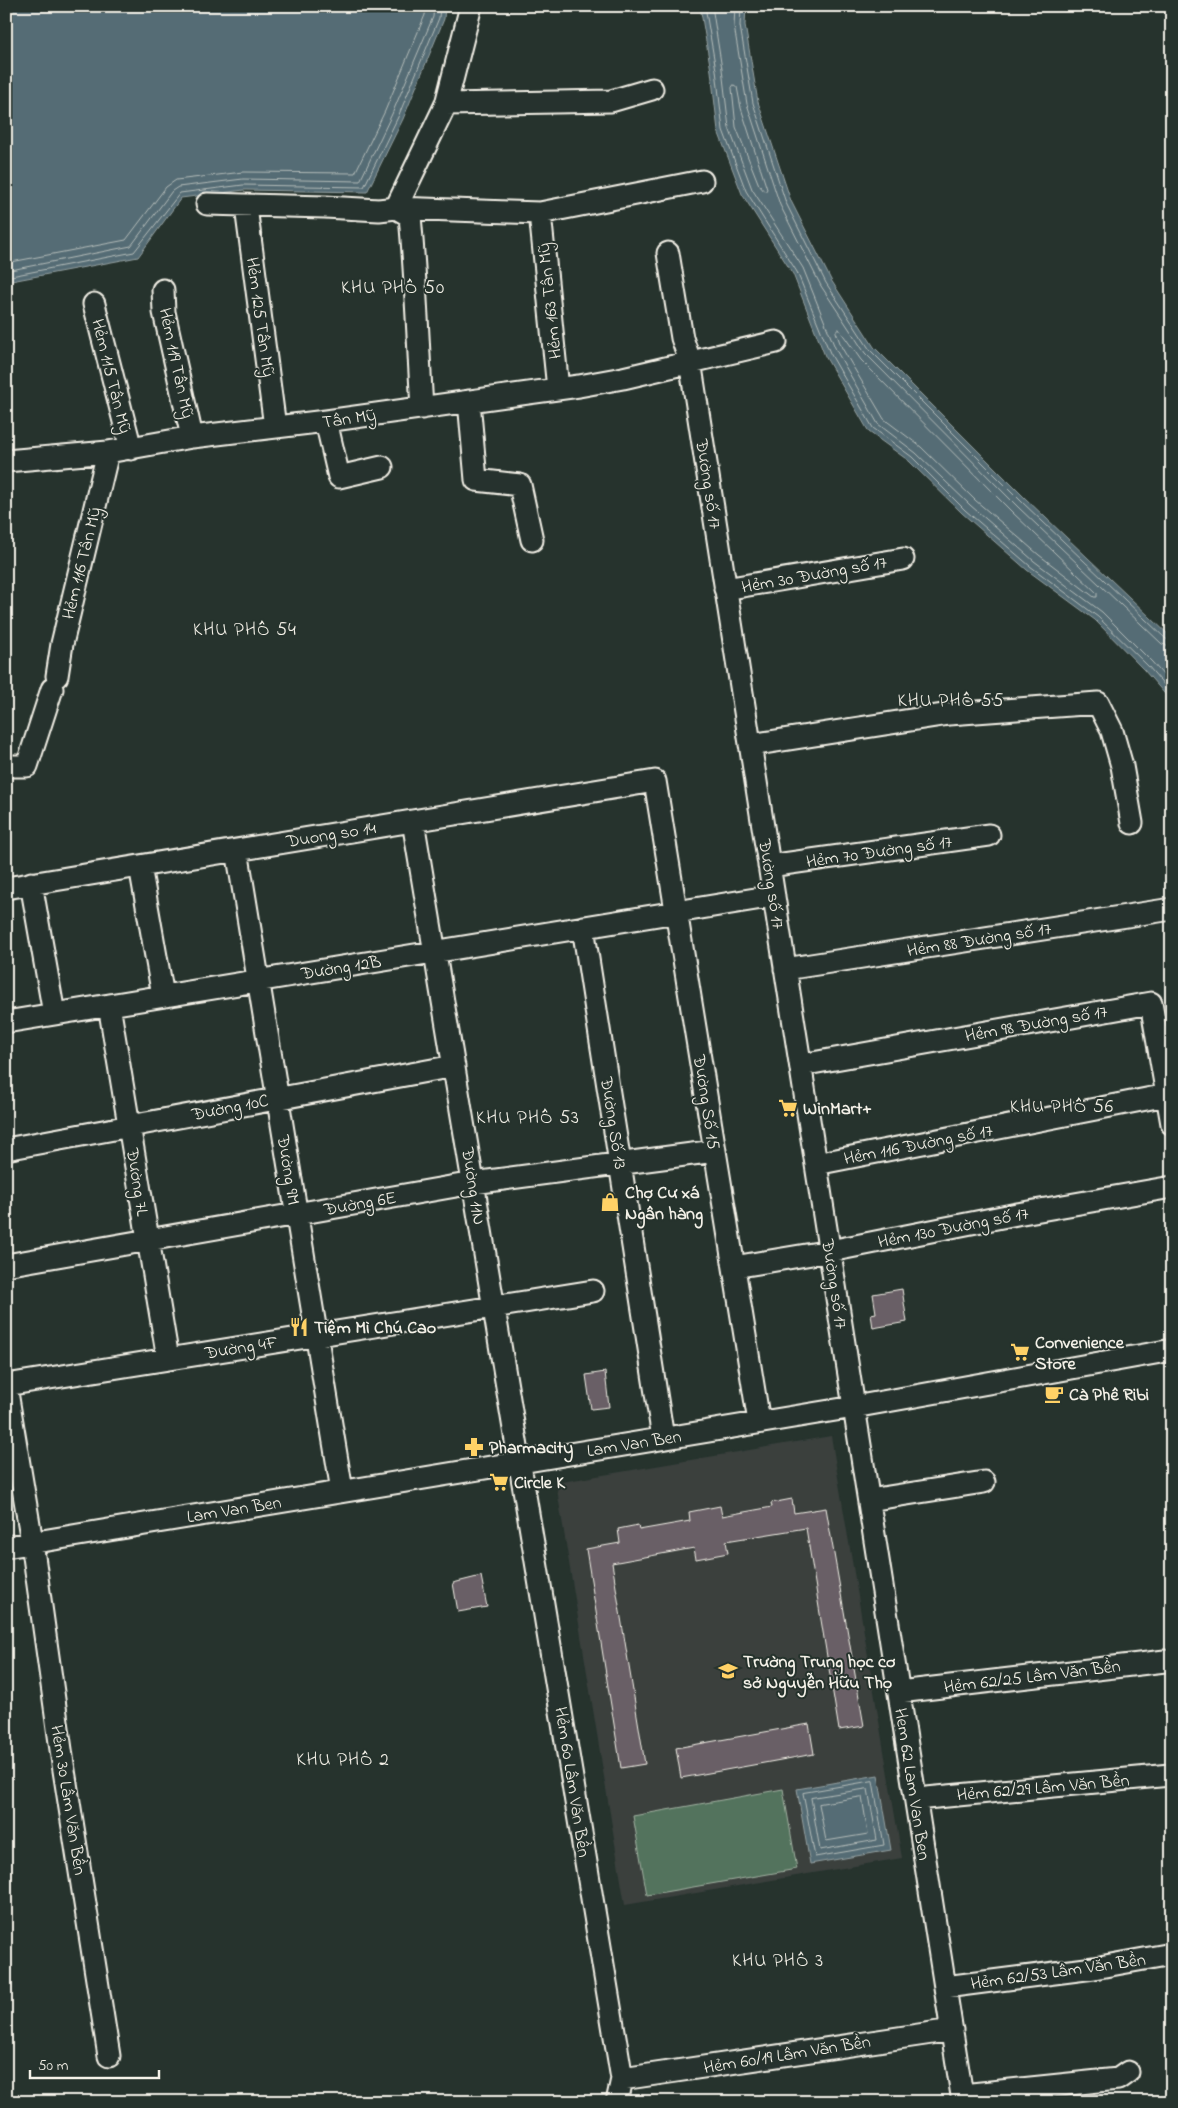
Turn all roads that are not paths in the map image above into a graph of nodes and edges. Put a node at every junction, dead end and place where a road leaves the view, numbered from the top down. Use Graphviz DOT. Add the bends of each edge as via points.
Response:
graph roads {
  1 [pos="471,6"];
  2 [pos="652,89"];
  3 [pos="446,104"];
  4 [pos="702,181"];
  5 [pos="207,204"];
  6 [pos="246,206"];
  7 [pos="396,208"];
  8 [pos="540,213"];
  9 [pos="668,253"];
  10 [pos="164,290"];
  11 [pos="94,304"];
  12 [pos="776,342"];
  13 [pos="690,361"];
  14 [pos="558,389"];
  15 [pos="469,401"];
  16 [pos="422,408"];
  17 [pos="326,421"];
  18 [pos="275,427"];
  19 [pos="192,436"];
  20 [pos="130,449"];
  21 [pos="108,452"];
  22 [pos="6,461"];
  23 [pos="382,467"];
  24 [pos="532,540"];
  25 [pos="903,559"];
  26 [pos="725,589"];
  27 [pos="750,745"];
  28 [pos="6,766"];
  29 [pos="655,781"];
  30 [pos="413,821"];
  31 [pos="1132,823"];
  32 [pos="989,835"];
  33 [pos="236,850"];
  34 [pos="140,866"];
  35 [pos="769,866"];
  36 [pos="31,883"];
  37 [pos="6,888"];
  38 [pos="774,896"];
  39 [pos="1172,909"];
  40 [pos="676,911"];
  41 [pos="583,927"];
  42 [pos="435,951"];
  43 [pos="785,968"];
  44 [pos="258,981"];
  45 [pos="163,996"];
  46 [pos="109,1005"];
  47 [pos="54,1014"];
  48 [pos="6,1022"];
  49 [pos="1164,1025"];
  50 [pos="800,1065"];
  51 [pos="454,1066"];
  52 [pos="1169,1094"];
  53 [pos="277,1098"];
  54 [pos="1172,1124"];
  55 [pos="129,1126"];
  56 [pos="6,1149"];
  57 [pos="715,1150"];
  58 [pos="620,1163"];
  59 [pos="816,1164"];
  60 [pos="473,1183"];
  61 [pos="1172,1187"];
  62 [pos="296,1214"];
  63 [pos="148,1242"];
  64 [pos="830,1251"];
  65 [pos="6,1266"];
  66 [pos="734,1267"];
  67 [pos="593,1291"];
  68 [pos="494,1307"];
  69 [pos="316,1335"];
  70 [pos="1172,1350"];
  71 [pos="168,1359"];
  72 [pos="6,1386"];
  73 [pos="854,1406"];
  74 [pos="760,1422"];
  75 [pos="663,1438"];
  76 [pos="520,1462"];
  77 [pos="984,1482"];
  78 [pos="342,1491"];
  79 [pos="869,1500"];
  80 [pos="32,1542"];
  81 [pos="6,1547"];
  82 [pos="1165,1661"];
  83 [pos="899,1692"];
  84 [pos="1170,1775"];
  85 [pos="916,1799"];
  86 [pos="1172,1954"];
  87 [pos="945,1987"];
  88 [pos="952,2030"];
  89 [pos="109,2056"];
  90 [pos="1128,2072"];
  91 [pos="622,2079"];
  92 [pos="962,2098"];
  93 [pos="617,2102"];
  1 -- 3 [label="street"];
  2 -- 3 [label="street" via="611,102"];
  3 -- 7 [label="street"];
  4 -- 8 [label="street"];
  5 -- 6 [label="street"];
  6 -- 7 [label="street"];
  6 -- 18 [label="street, Hẻm 125 Tân Mỹ"];
  7 -- 8 [label="street"];
  7 -- 16 [label="street" via="410,216"];
  8 -- 14 [label="street, Hẻm 163 Tân Mỹ"];
  9 -- 13 [label="street, Đường số 17" via="682,338"];
  10 -- 19 [label="street, Hẻm 119 Tân Mỹ" via="164,312"];
  11 -- 20 [label="street, Hẻm 115 Tân Mỹ"];
  12 -- 13 [label="street, Tân Mỹ"];
  13 -- 14 [label="street, Tân Mỹ" via="624,378"];
  13 -- 26 [label="street, Đường số 17"];
  14 -- 15 [label="street, Tân Mỹ"];
  15 -- 16 [label="street, Tân Mỹ"];
  15 -- 24 [label="street" via="476,480 520,484"];
  16 -- 17 [label="street, Tân Mỹ"];
  17 -- 18 [label="street, Tân Mỹ"];
  17 -- 23 [label="street" via="339,478"];
  18 -- 19 [label="street, Tân Mỹ"];
  19 -- 20 [label="street, Tân Mỹ"];
  20 -- 21 [label="street, Tân Mỹ"];
  21 -- 22 [label="street, Tân Mỹ"];
  21 -- 28 [label="street, Hẻm 116 Tân Mỹ" via="54,682 27,766"];
  25 -- 26 [label="street, Hẻm 30 Đường số 17"];
  26 -- 27 [label="street, Đường số 17"];
  27 -- 31 [label="street" via="949,714 1098,703 1112,731 1122,766"];
  27 -- 35 [label="street, Đường số 17"];
  29 -- 30 [label="street, Duong so 14"];
  29 -- 40 [label="street, Đường Số 15"];
  30 -- 33 [label="street, Duong so 14"];
  30 -- 42 [label="street, Đường 11N"];
  32 -- 35 [label="street, Hẻm 70 Đường số 17"];
  33 -- 34 [label="street, Duong so 14"];
  33 -- 44 [label="street, Đường 9M"];
  34 -- 36 [label="street, Duong so 14"];
  34 -- 45 [label="street"];
  35 -- 38 [label="street, Đường số 17"];
  36 -- 37 [label="street, Duong so 14"];
  36 -- 47 [label="street"];
  38 -- 40 [label="street, Đường 12B"];
  38 -- 43 [label="street, Đường số 17"];
  39 -- 43 [label="street, Hẻm 88 Đường số 17"];
  40 -- 41 [label="street, Đường 12B"];
  40 -- 57 [label="street, Đường Số 15"];
  41 -- 42 [label="street, Đường 12B"];
  41 -- 58 [label="street, Đường Số 13"];
  42 -- 44 [label="street, Đường 12B"];
  42 -- 51 [label="street, Đường 11N"];
  43 -- 50 [label="street, Đường số 17"];
  44 -- 45 [label="street, Đường 12B"];
  44 -- 53 [label="street, Đường 9M"];
  45 -- 46 [label="street, Đường 12B"];
  46 -- 47 [label="street, Đường 12B"];
  46 -- 55 [label="street, Đường 7L"];
  47 -- 48 [label="street, Đường 12B"];
  49 -- 50 [label="street, Hẻm 98 Đường số 17" via="1151,1003"];
  49 -- 52 [label="street, Hẻm 98 Đường số 17"];
  50 -- 59 [label="street, Đường số 17"];
  51 -- 53 [label="street, Đường 10C"];
  51 -- 60 [label="street, Đường 11N"];
  52 -- 54 [label="street, Hẻm 98 Đường số 17"];
  52 -- 59 [label="street, Hẻm 116 Đường số 17"];
  53 -- 55 [label="street, Đường 10C"];
  53 -- 62 [label="street, Đường 9M"];
  55 -- 56 [label="street, Đường 10C"];
  55 -- 63 [label="street, Đường 7L"];
  57 -- 58 [label="street, Đường 6E"];
  57 -- 66 [label="street, Đường Số 15"];
  58 -- 60 [label="street, Đường 6E"];
  58 -- 75 [label="street, Đường Số 13"];
  59 -- 64 [label="street, Đường số 17"];
  60 -- 62 [label="street, Đường 6E"];
  60 -- 68 [label="street, Đường 11N"];
  61 -- 64 [label="street, Hẻm 130 Đường số 17" via="1008,1215"];
  62 -- 63 [label="street, Đường 6E"];
  62 -- 69 [label="street, Đường 9M"];
  63 -- 65 [label="street, Đường 6E"];
  63 -- 71 [label="street, Đường 7L"];
  64 -- 66 [label="street, Hẻm 130 Đường số 17"];
  64 -- 73 [label="street, Đường số 17"];
  66 -- 74 [label="street, Đường Số 15"];
  67 -- 68 [label="street, Đường 4F"];
  68 -- 69 [label="street, Đường 4F"];
  68 -- 76 [label="street, Đường 11N"];
  69 -- 71 [label="street, Đường 4F"];
  69 -- 78 [label="street, Đường 9M"];
  70 -- 73 [label="street, Lam Van Ben"];
  71 -- 72 [label="street, Đường 4F"];
  72 -- 80 [label="street, Hẻm 30 Lâm Văn Bền"];
  73 -- 74 [label="street, Lam Van Ben"];
  73 -- 79 [label="street, Hem 62 Lam Van Ben"];
  74 -- 75 [label="street, Lam Van Ben"];
  75 -- 76 [label="street, Lam Van Ben"];
  76 -- 78 [label="street, Lam Van Ben"];
  76 -- 91 [label="street, Hẻm 60 Lâm Văn Bền"];
  77 -- 79 [label="street"];
  78 -- 80 [label="street, Lam Van Ben"];
  79 -- 83 [label="street, Hem 62 Lam Van Ben"];
  80 -- 81 [label="street, Lam Van Ben"];
  80 -- 89 [label="street, Hẻm 30 Lâm Văn Bền"];
  82 -- 83 [label="street, Hẻm 62/25 Lâm Văn Bền"];
  83 -- 85 [label="street, Hem 62 Lam Van Ben"];
  84 -- 85 [label="street, Hẻm 62/29 Lâm Văn Bền"];
  85 -- 87 [label="street, Hem 62 Lam Van Ben"];
  86 -- 87 [label="street, Hẻm 62/53 Lâm Văn Bền" via="1094,1968"];
  87 -- 88 [label="street, Hem 62 Lam Van Ben"];
  88 -- 91 [label="street, Hẻm 60/19 Lâm Văn Bền"];
  88 -- 92 [label="street, Hem 62 Lam Van Ben"];
  90 -- 92 [label="street" via="1118,2079"];
  91 -- 93 [label="street, Hẻm 60 Lâm Văn Bền"];
}
